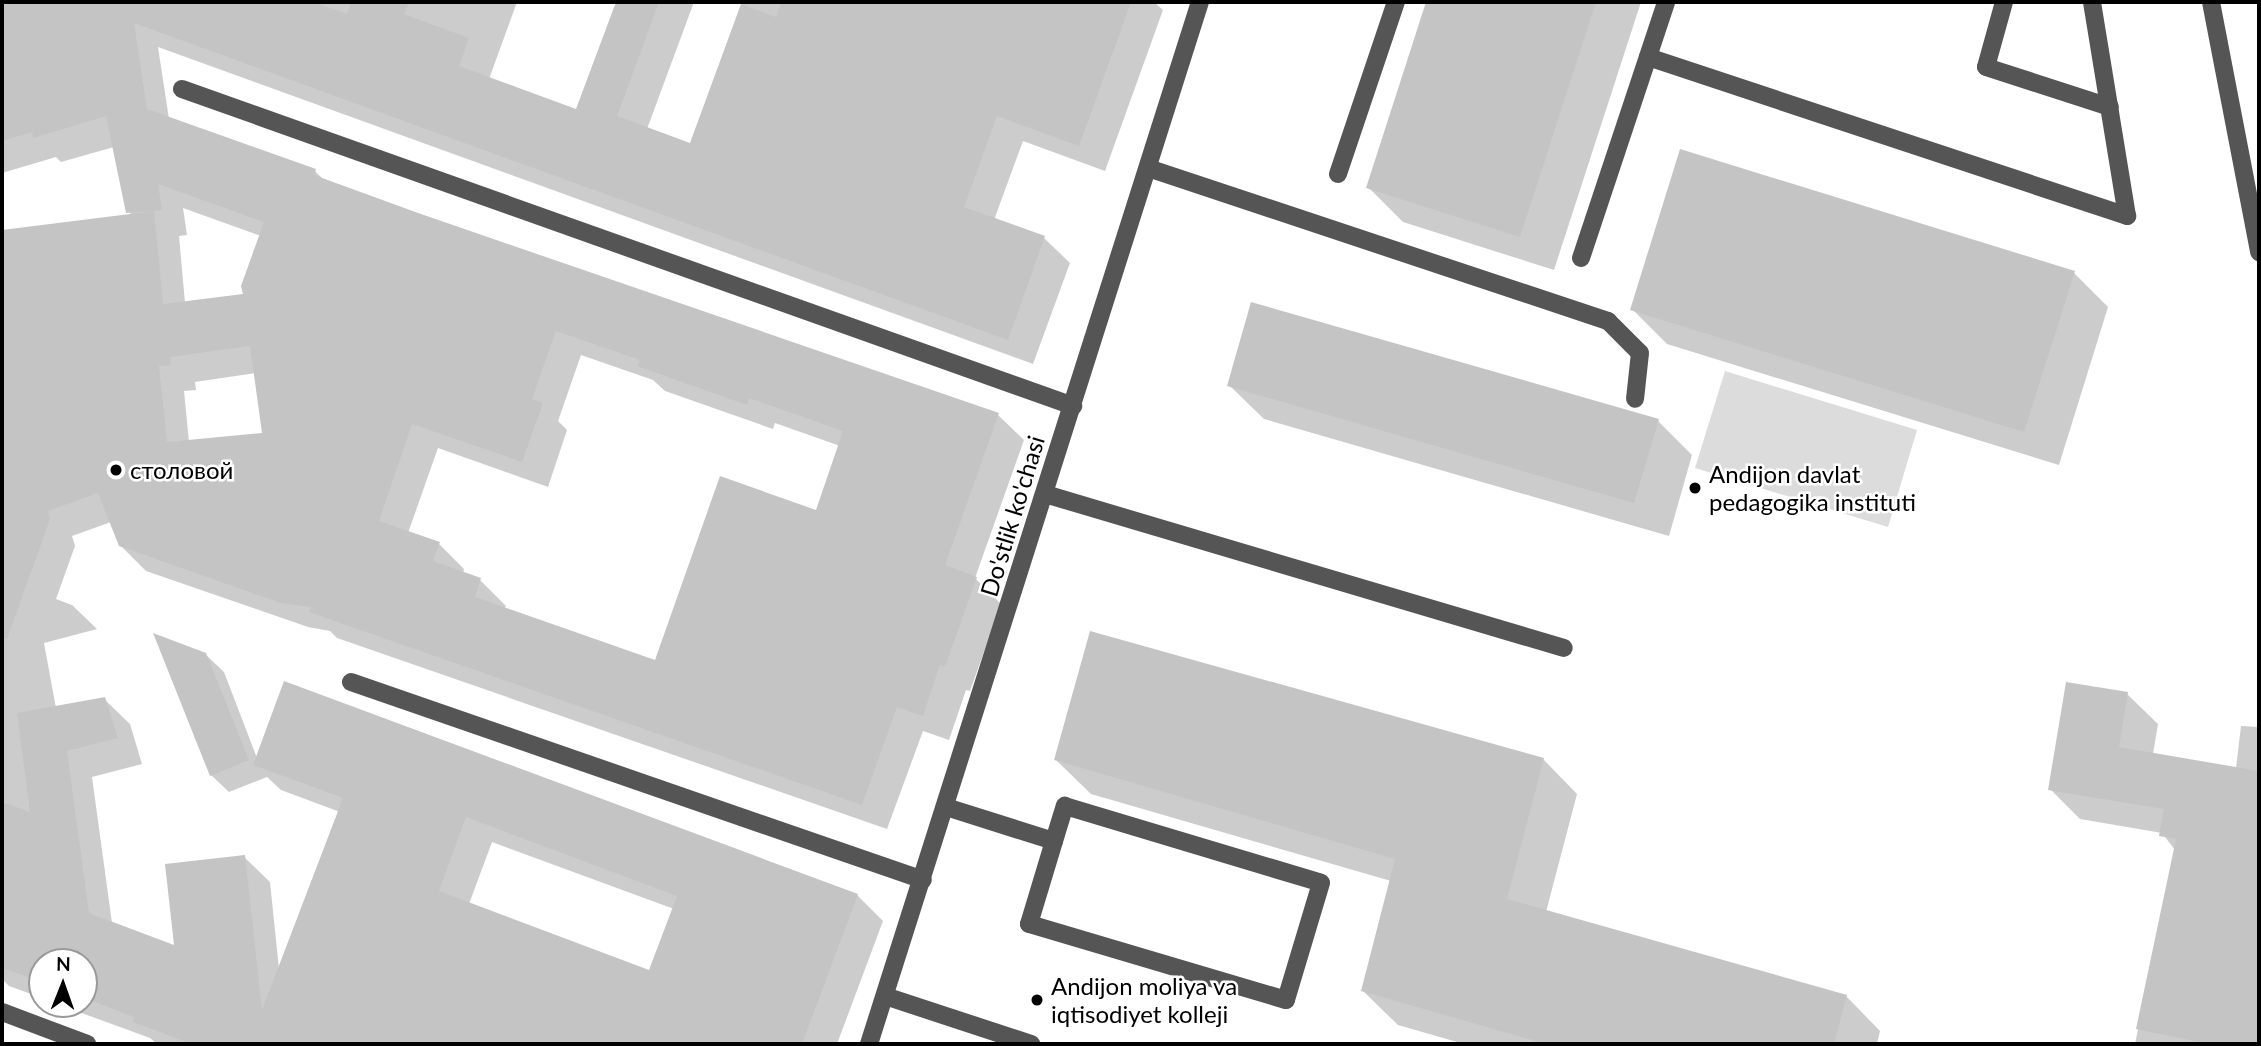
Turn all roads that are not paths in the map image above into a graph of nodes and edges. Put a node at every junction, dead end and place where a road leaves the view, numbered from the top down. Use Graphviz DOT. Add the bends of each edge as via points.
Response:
graph roads {
  1 [pos="1200,2"];
  2 [pos="1396,2"];
  3 [pos="1666,2"];
  4 [pos="2004,2"];
  5 [pos="2092,2"];
  6 [pos="2211,2"];
  7 [pos="1648,57"];
  8 [pos="182,89"];
  9 [pos="2110,107"];
  10 [pos="1148,168"];
  11 [pos="1338,174"];
  12 [pos="2259,252"];
  13 [pos="1581,258"];
  14 [pos="1635,399"];
  15 [pos="1073,406"];
  16 [pos="1045,494"];
  17 [pos="1564,648"];
  18 [pos="351,682"];
  19 [pos="946,807"];
  20 [pos="1054,841"];
  21 [pos="923,880"];
  22 [pos="885,996"];
  23 [pos="2,1012"];
  24 [pos="1020,1043"];
  25 [pos="87,1044"];
  26 [pos="869,1044"];
  1 -- 10 [label="street, Do'stlik ko'chasi"];
  2 -- 11 [label="street"];
  3 -- 7 [label="street"];
  4 -- 9 [label="street" via="1986,67"];
  5 -- 9 [label="street"];
  6 -- 12 [label="street"];
  7 -- 9 [label="street" via="2127,216"];
  7 -- 13 [label="street"];
  8 -- 15 [label="street"];
  10 -- 14 [label="street" via="1608,321 1640,353"];
  10 -- 15 [label="street, Do'stlik ko'chasi"];
  15 -- 16 [label="street, Do'stlik ko'chasi"];
  16 -- 17 [label="street"];
  16 -- 19 [label="street, Do'stlik ko'chasi"];
  18 -- 21 [label="street"];
  19 -- 20 [label="street"];
  19 -- 21 [label="street, Do'stlik ko'chasi"];
  20 -- 20 [label="street" via="1065,806 1321,883 1286,1000 1029,924"];
  21 -- 22 [label="street, Do'stlik ko'chasi"];
  22 -- 24 [label="street"];
  22 -- 26 [label="street, Do'stlik ko'chasi"];
  23 -- 25 [label="street"];
}
